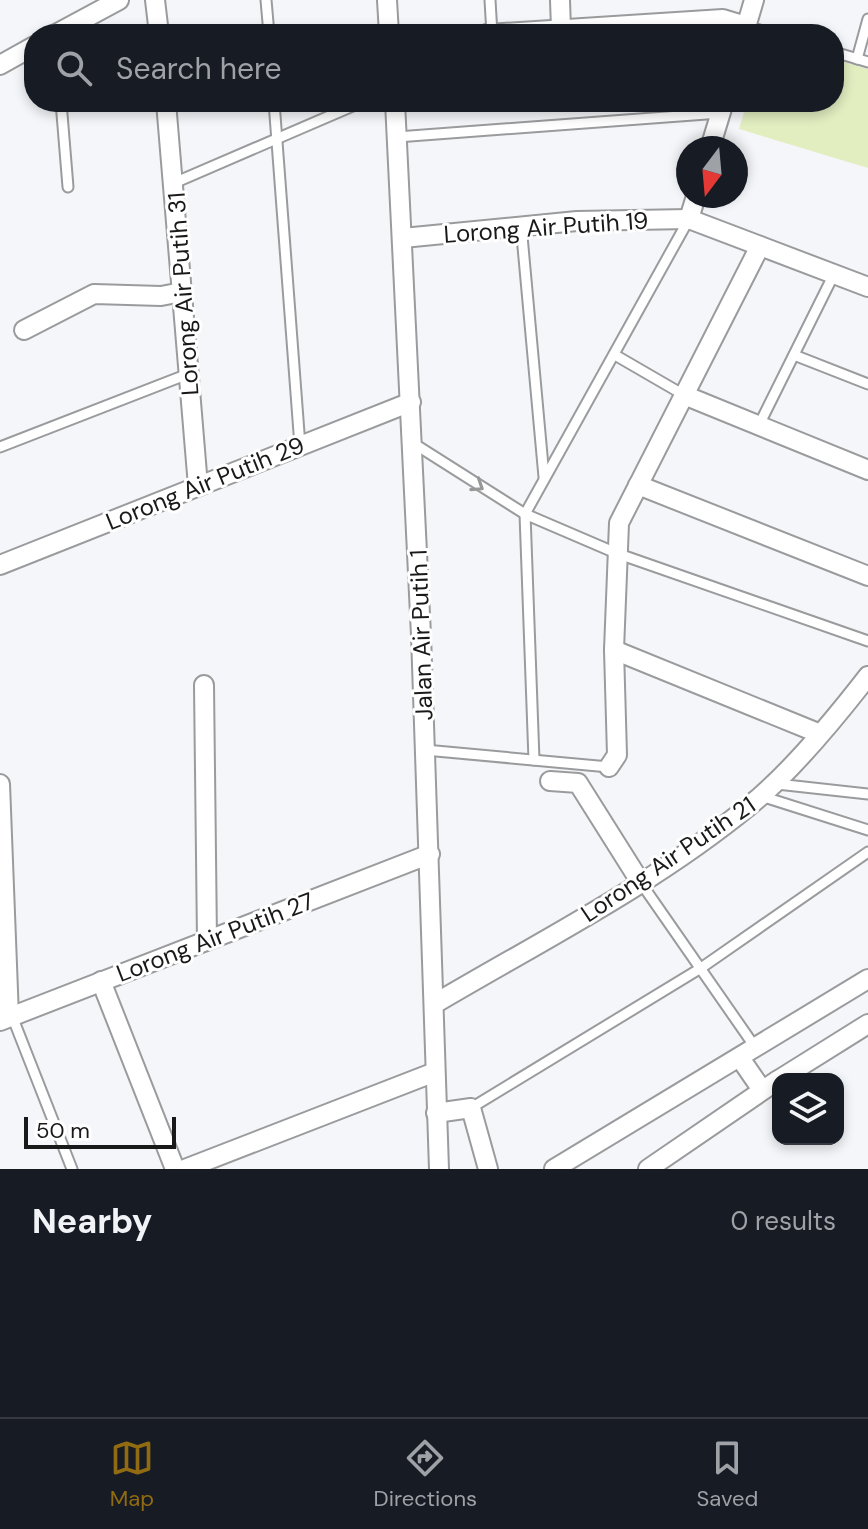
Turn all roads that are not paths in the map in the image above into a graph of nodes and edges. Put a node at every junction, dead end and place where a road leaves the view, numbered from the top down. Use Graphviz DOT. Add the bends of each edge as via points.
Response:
graph roads {
  1 [pos="119,0"];
  2 [pos="155,0"];
  3 [pos="266,0"];
  4 [pos="387,0"];
  5 [pos="490,0"];
  6 [pos="560,0"];
  7 [pos="754,0"];
  8 [pos="868,19"];
  9 [pos="75,24"];
  10 [pos="158,24"];
  11 [pos="268,24"];
  12 [pos="388,24"];
  13 [pos="490,24"];
  14 [pos="561,24"];
  15 [pos="642,24"];
  16 [pos="733,24"];
  17 [pos="747,24"];
  18 [pos="24,52"];
  19 [pos="844,55"];
  20 [pos="857,59"];
  21 [pos="868,62"];
  22 [pos="0,65"];
  23 [pos="62,112"];
  24 [pos="167,112"];
  25 [pos="275,112"];
  26 [pos="340,112"];
  27 [pos="396,112"];
  28 [pos="677,112"];
  29 [pos="721,112"];
  30 [pos="714,136"];
  31 [pos="397,137"];
  32 [pos="277,140"];
  33 [pos="174,183"];
  34 [pos="68,187"];
  35 [pos="692,208"];
  36 [pos="689,219"];
  37 [pos="521,225"];
  38 [pos="403,238"];
  39 [pos="760,246"];
  40 [pos="834,274"];
  41 [pos="868,287"];
  42 [pos="182,292"];
  43 [pos="24,330"];
  44 [pos="615,355"];
  45 [pos="794,355"];
  46 [pos="188,374"];
  47 [pos="868,384"];
  48 [pos="684,395"];
  49 [pos="411,402"];
  50 [pos="759,425"];
  51 [pos="413,443"];
  52 [pos="300,446"];
  53 [pos="0,447"];
  54 [pos="868,470"];
  55 [pos="545,479"];
  56 [pos="638,485"];
  57 [pos="198,486"];
  58 [pos="525,514"];
  59 [pos="616,553"];
  60 [pos="0,565"];
  61 [pos="868,576"];
  62 [pos="868,641"];
  63 [pos="614,650"];
  64 [pos="868,676"];
  65 [pos="204,685"];
  66 [pos="818,733"];
  67 [pos="425,750"];
  68 [pos="534,760"];
  69 [pos="609,767"];
  70 [pos="550,781"];
  71 [pos="0,784"];
  72 [pos="768,790"];
  73 [pos="868,794"];
  74 [pos="868,830"];
  75 [pos="868,852"];
  76 [pos="430,854"];
  77 [pos="641,883"];
  78 [pos="207,940"];
  79 [pos="701,968"];
  80 [pos="868,979"];
  81 [pos="101,981"];
  82 [pos="436,1003"];
  83 [pos="7,1018"];
  84 [pos="868,1024"];
  85 [pos="747,1052"];
  86 [pos="435,1072"];
  87 [pos="789,1073"];
  88 [pos="772,1082"];
  89 [pos="772,1084"];
  90 [pos="471,1108"];
  91 [pos="436,1113"];
  92 [pos="660,1166"];
  93 [pos="72,1169"];
  94 [pos="175,1169"];
  95 [pos="185,1169"];
  96 [pos="439,1169"];
  97 [pos="488,1169"];
  98 [pos="554,1169"];
  1 -- 9 [label="street"];
  2 -- 10 [label="street"];
  3 -- 11 [label="lane"];
  4 -- 12 [label="street"];
  5 -- 13 [label="lane"];
  6 -- 14 [label="street"];
  7 -- 17 [label="street"];
  8 -- 20 [label="lane"];
  15 -- 16 [label="street" via="723,19"];
  18 -- 22 [label="street"];
  19 -- 20 [label="lane"];
  20 -- 21 [label="lane"];
  23 -- 34 [label="lane"];
  24 -- 33 [label="street, Lorong Air Putih 31"];
  25 -- 32 [label="lane"];
  26 -- 32 [label="lane"];
  27 -- 31 [label="street, Jalan Air Putih 1"];
  28 -- 31 [label="lane"];
  29 -- 30 [label="street"];
  31 -- 38 [label="street, Jalan Air Putih 1"];
  32 -- 33 [label="lane"];
  32 -- 52 [label="lane"];
  33 -- 42 [label="street, Lorong Air Putih 31"];
  35 -- 36 [label="street"];
  36 -- 37 [label="street, Lorong Air Putih 19"];
  36 -- 39 [label="street, Lorong Air Putih 19"];
  36 -- 44 [label="lane"];
  37 -- 38 [label="street, Lorong Air Putih 19"];
  37 -- 55 [label="lane"];
  38 -- 49 [label="street, Jalan Air Putih 1"];
  39 -- 40 [label="street, Lorong Air Putih 19"];
  39 -- 48 [label="street"];
  40 -- 41 [label="street, Lorong Air Putih 19"];
  40 -- 45 [label="lane"];
  42 -- 43 [label="street" via="94,294"];
  42 -- 46 [label="street, Lorong Air Putih 31"];
  44 -- 48 [label="lane"];
  44 -- 55 [label="lane"];
  45 -- 47 [label="lane"];
  45 -- 50 [label="lane"];
  46 -- 53 [label="lane"];
  46 -- 57 [label="street, Lorong Air Putih 31"];
  48 -- 50 [label="street"];
  48 -- 56 [label="street"];
  49 -- 51 [label="street, Jalan Air Putih 1"];
  49 -- 52 [label="street, Lorong Air Putih 29"];
  50 -- 54 [label="street"];
  51 -- 58 [label="lane, one-way"];
  51 -- 67 [label="street, Jalan Air Putih 1"];
  52 -- 57 [label="street, Lorong Air Putih 29"];
  55 -- 58 [label="lane"];
  56 -- 59 [label="street" via="619,523"];
  56 -- 61 [label="street"];
  57 -- 60 [label="street, Lorong Air Putih 29"];
  58 -- 59 [label="lane"];
  58 -- 68 [label="lane"];
  59 -- 62 [label="lane"];
  59 -- 63 [label="street"];
  63 -- 66 [label="street"];
  63 -- 69 [label="street" via="617,755"];
  64 -- 66 [label="street, Lorong Air Putih 21"];
  65 -- 78 [label="street"];
  66 -- 72 [label="street, Lorong Air Putih 21"];
  67 -- 68 [label="lane"];
  67 -- 76 [label="street, Jalan Air Putih 1"];
  68 -- 69 [label="lane"];
  70 -- 77 [label="street" via="578,783"];
  71 -- 83 [label="street"];
  72 -- 73 [label="lane"];
  72 -- 74 [label="lane"];
  72 -- 77 [label="street, Lorong Air Putih 21"];
  75 -- 79 [label="lane"];
  76 -- 78 [label="street, Lorong Air Putih 27"];
  76 -- 82 [label="street, Jalan Air Putih 1"];
  77 -- 79 [label="lane"];
  77 -- 82 [label="street, Lorong Air Putih 21"];
  78 -- 81 [label="street, Lorong Air Putih 27"];
  79 -- 85 [label="lane"];
  79 -- 90 [label="lane"];
  80 -- 85 [label="street"];
  81 -- 83 [label="street, Lorong Air Putih 27"];
  81 -- 94 [label="street"];
  82 -- 86 [label="street, Jalan Air Putih 1"];
  83 -- 93 [label="lane"];
  84 -- 87 [label="street"];
  85 -- 88 [label="street"];
  85 -- 98 [label="street"];
  86 -- 91 [label="street, Jalan Air Putih 1"];
  86 -- 95 [label="street"];
  89 -- 92 [label="street"];
  90 -- 91 [label="street"];
  90 -- 97 [label="street"];
  91 -- 96 [label="street, Jalan Air Putih 1"];
}
